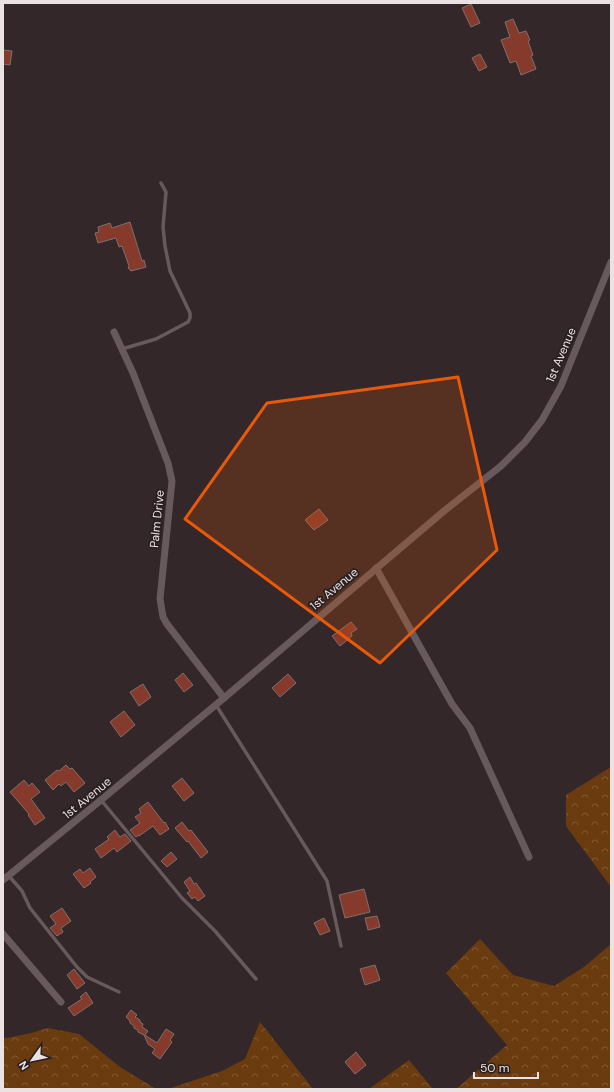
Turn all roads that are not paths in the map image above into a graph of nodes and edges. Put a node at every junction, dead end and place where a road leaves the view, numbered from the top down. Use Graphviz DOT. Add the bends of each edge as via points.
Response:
graph roads {
  1 [pos="160,183"];
  2 [pos="611,262"];
  3 [pos="114,332"];
  4 [pos="122,349"];
  5 [pos="376,568"];
  6 [pos="224,698"];
  7 [pos="216,704"];
  8 [pos="101,800"];
  9 [pos="529,857"];
  10 [pos="6,878"];
  11 [pos="3,934"];
  12 [pos="341,946"];
  13 [pos="256,979"];
  14 [pos="119,992"];
  15 [pos="61,1002"];
  1 -- 4 [label="lane" via="166,192 163,227 170,271 190,318 188,322 156,339"];
  2 -- 5 [label="street, 1st Avenue" via="561,386 542,420 501,466"];
  3 -- 4 [label="street, Palm Drive"];
  4 -- 6 [label="street, Palm Drive" via="168,463 172,481 160,599 163,617"];
  5 -- 6 [label="street, 1st Avenue"];
  5 -- 9 [label="street" via="452,704 470,728"];
  6 -- 7 [label="street, 1st Avenue"];
  7 -- 8 [label="street, 1st Avenue"];
  7 -- 12 [label="lane" via="326,881"];
  8 -- 10 [label="street, 1st Avenue"];
  8 -- 13 [label="lane" via="182,898 215,931"];
  10 -- 14 [label="lane" via="22,890 30,908 77,967 87,976"];
  11 -- 15 [label="street"];
}
